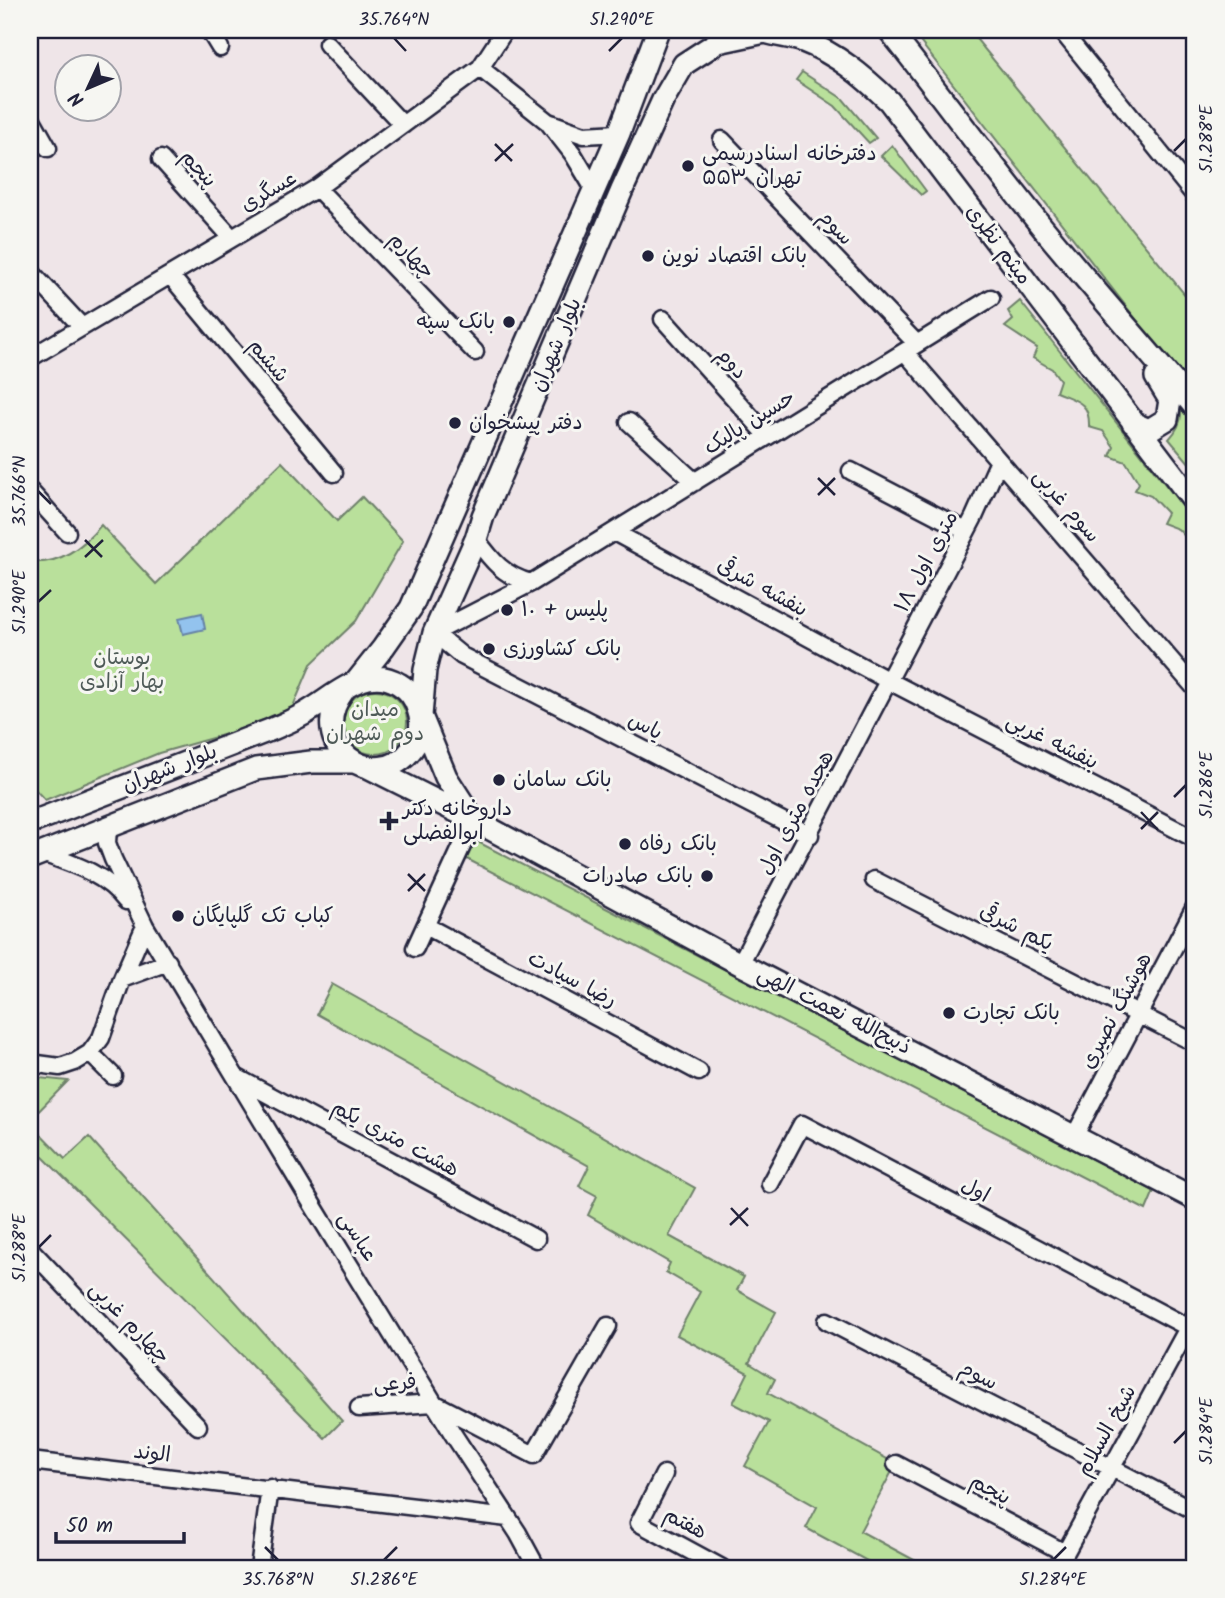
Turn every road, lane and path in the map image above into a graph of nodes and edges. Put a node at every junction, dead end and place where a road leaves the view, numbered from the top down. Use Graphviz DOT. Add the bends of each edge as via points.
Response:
graph roads {
  1 [pos="209,30"];
  2 [pos="505,30"];
  3 [pos="658,30"];
  4 [pos="889,30"];
  5 [pos="1061,30"];
  6 [pos="762,31"];
  7 [pos="327,44"];
  8 [pos="220,48"];
  9 [pos="480,68"];
  10 [pos="30,116"];
  11 [pos="548,122"];
  12 [pos="403,125"];
  13 [pos="619,133"];
  14 [pos="722,141"];
  15 [pos="48,148"];
  16 [pos="161,159"];
  17 [pos="317,188"];
  18 [pos="594,189"];
  19 [pos="1195,196"];
  20 [pos="232,238"];
  21 [pos="30,271"];
  22 [pos="170,275"];
  23 [pos="991,298"];
  24 [pos="663,319"];
  25 [pos="1124,326"];
  26 [pos="82,327"];
  27 [pos="911,348"];
  28 [pos="475,352"];
  29 [pos="30,358"];
  30 [pos="1195,407"];
  31 [pos="629,422"];
  32 [pos="1133,423"];
  33 [pos="768,436"];
  34 [pos="999,461"];
  35 [pos="851,471"];
  36 [pos="334,473"];
  37 [pos="695,482"];
  38 [pos="30,491"];
  39 [pos="1195,503"];
  40 [pos="966,531"];
  41 [pos="67,532"];
  42 [pos="614,532"];
  43 [pos="475,539"];
  44 [pos="531,583"];
  45 [pos="434,633"];
  46 [pos="889,681"];
  47 [pos="350,685"];
  48 [pos="1195,688"];
  49 [pos="421,716"];
  50 [pos="362,764"];
  51 [pos="474,820"];
  52 [pos="30,823"];
  53 [pos="108,827"];
  54 [pos="810,835"];
  55 [pos="1195,839"];
  56 [pos="36,855"];
  57 [pos="874,880"];
  58 [pos="1195,907"];
  59 [pos="145,926"];
  60 [pos="426,926"];
  61 [pos="415,948"];
  62 [pos="168,962"];
  63 [pos="740,964"];
  64 [pos="122,979"];
  65 [pos="1140,1014"];
  66 [pos="1195,1043"];
  67 [pos="90,1053"];
  68 [pos="30,1063"];
  69 [pos="699,1072"];
  70 [pos="113,1076"];
  71 [pos="235,1077"];
  72 [pos="1075,1135"];
  73 [pos="770,1184"];
  74 [pos="1195,1199"];
  75 [pos="536,1238"];
  76 [pos="30,1249"];
  77 [pos="827,1321"];
  78 [pos="1193,1325"];
  79 [pos="608,1326"];
  80 [pos="435,1403"];
  81 [pos="359,1408"];
  82 [pos="198,1426"];
  83 [pos="30,1461"];
  84 [pos="896,1464"];
  85 [pos="1110,1468"];
  86 [pos="664,1474"];
  87 [pos="270,1488"];
  88 [pos="1195,1511"];
  89 [pos="508,1518"];
  90 [pos="1065,1553"];
  91 [pos="259,1568"];
  92 [pos="537,1568"];
  93 [pos="723,1568"];
  94 [pos="1057,1568"];
  1 -- 8 [label="street"];
  2 -- 9 [label="street, عسگری"];
  3 -- 13 [label="street, بلوار شهران"];
  4 -- 25 [label="street"];
  5 -- 19 [label="street"];
  6 -- 32 [label="street, میثم نظری" via="803,41 830,55 856,70 889,101"];
  6 -- 43 [label="street, بلوار شهران" via="718,42 684,64 663,100"];
  7 -- 12 [label="street"];
  9 -- 11 [label="street"];
  9 -- 12 [label="street, عسگری"];
  10 -- 15 [label="street"];
  11 -- 13 [label="street" via="584,135"];
  11 -- 18 [label="street"];
  12 -- 17 [label="street, عسگری"];
  13 -- 18 [label="street, بلوار شهران"];
  14 -- 27 [label="street, سوم"];
  16 -- 20 [label="street, پنجم"];
  17 -- 20 [label="street, عسگری"];
  17 -- 28 [label="street, چهارم"];
  18 -- 47 [label="street, بلوار شهران" via="411,608"];
  20 -- 22 [label="street, عسگری"];
  21 -- 26 [label="street"];
  22 -- 26 [label="street, عسگری"];
  22 -- 36 [label="street, ششم"];
  23 -- 27 [label="street, حسین پالیک"];
  24 -- 33 [label="street, دوم"];
  25 -- 30 [label="street"];
  25 -- 32 [label="street" via="1170,400 1167,419 1159,426 1149,430"];
  26 -- 29 [label="street, عسگری"];
  27 -- 33 [label="street, حسین پالیک"];
  27 -- 34 [label="street, سوم غربی"];
  31 -- 37 [label="street"];
  32 -- 39 [label="street, میثم نظری"];
  33 -- 37 [label="street, حسین پالیک"];
  34 -- 40 [label="street, ۱۸ متری اول"];
  34 -- 48 [label="street, سوم غربی"];
  35 -- 40 [label="street"];
  37 -- 42 [label="street, حسین پالیک"];
  38 -- 41 [label="street"];
  40 -- 46 [label="street, ۱۸ متری اول"];
  42 -- 44 [label="street, حسین پالیک"];
  42 -- 46 [label="street, بنفشه شرقی"];
  43 -- 44 [label="street" via="496,566"];
  43 -- 45 [label="street, بلوار شهران"];
  44 -- 45 [label="street, حسین پالیک"];
  45 -- 49 [label="street, بلوار شهران"];
  45 -- 54 [label="street, یاس" via="462,656"];
  46 -- 54 [label="street, هجده متری اول"];
  46 -- 55 [label="street, بنفشه غربی"];
  47 -- 49 [label="street" via="369,677 397,682 416,702"];
  47 -- 50 [label="street" via="336,701 331,728 343,754"];
  47 -- 52 [label="street, بلوار شهران" via="270,730"];
  49 -- 50 [label="street" via="416,743 407,755 382,767"];
  49 -- 51 [label="street" via="446,777"];
  50 -- 51 [label="street, ذبیح‌الله نعمت الهی"];
  50 -- 53 [label="street, بلوار شهران" via="311,762 256,769"];
  51 -- 60 [label="street"];
  51 -- 63 [label="street, ذبیح‌الله نعمت الهی"];
  53 -- 56 [label="street, بلوار شهران"];
  53 -- 59 [label="street" via="107,844"];
  54 -- 63 [label="street, هجده متری اول"];
  56 -- 59 [label="street" via="80,866 116,888"];
  57 -- 65 [label="street, یکم شرقی"];
  58 -- 65 [label="street, هوشنگ نصیری"];
  59 -- 62 [label="street, عباسی"];
  59 -- 64 [label="street"];
  60 -- 61 [label="street"];
  60 -- 69 [label="street, رضا سیادت"];
  62 -- 64 [label="street"];
  62 -- 71 [label="street, عباسی"];
  63 -- 72 [label="street, ذبیح‌الله نعمت الهی"];
  64 -- 67 [label="street" via="101,1038"];
  65 -- 66 [label="street, یکم شرقی"];
  65 -- 72 [label="street, هوشنگ نصیری"];
  67 -- 68 [label="street" via="60,1067"];
  67 -- 70 [label="street"];
  71 -- 75 [label="street, هشت متری یکم"];
  71 -- 80 [label="street, عباسی"];
  72 -- 74 [label="street, ذبیح‌الله نعمت الهی"];
  73 -- 78 [label="street, اول" via="802,1124"];
  76 -- 82 [label="street, چهارم غربی"];
  77 -- 85 [label="street, سوم"];
  78 -- 85 [label="street, شیخ السلام"];
  79 -- 80 [label="street" via="534,1455"];
  80 -- 81 [label="street, فرعی"];
  80 -- 89 [label="street, عباسی"];
  83 -- 87 [label="street, الوند"];
  84 -- 90 [label="street, پنجم"];
  85 -- 88 [label="street"];
  85 -- 90 [label="street, شیخ السلام"];
  86 -- 93 [label="street, هفتم" via="639,1524"];
  87 -- 89 [label="street, الوند"];
  87 -- 91 [label="street"];
  89 -- 92 [label="street, عباسی"];
  90 -- 94 [label="street, شیخ السلام"];
}
